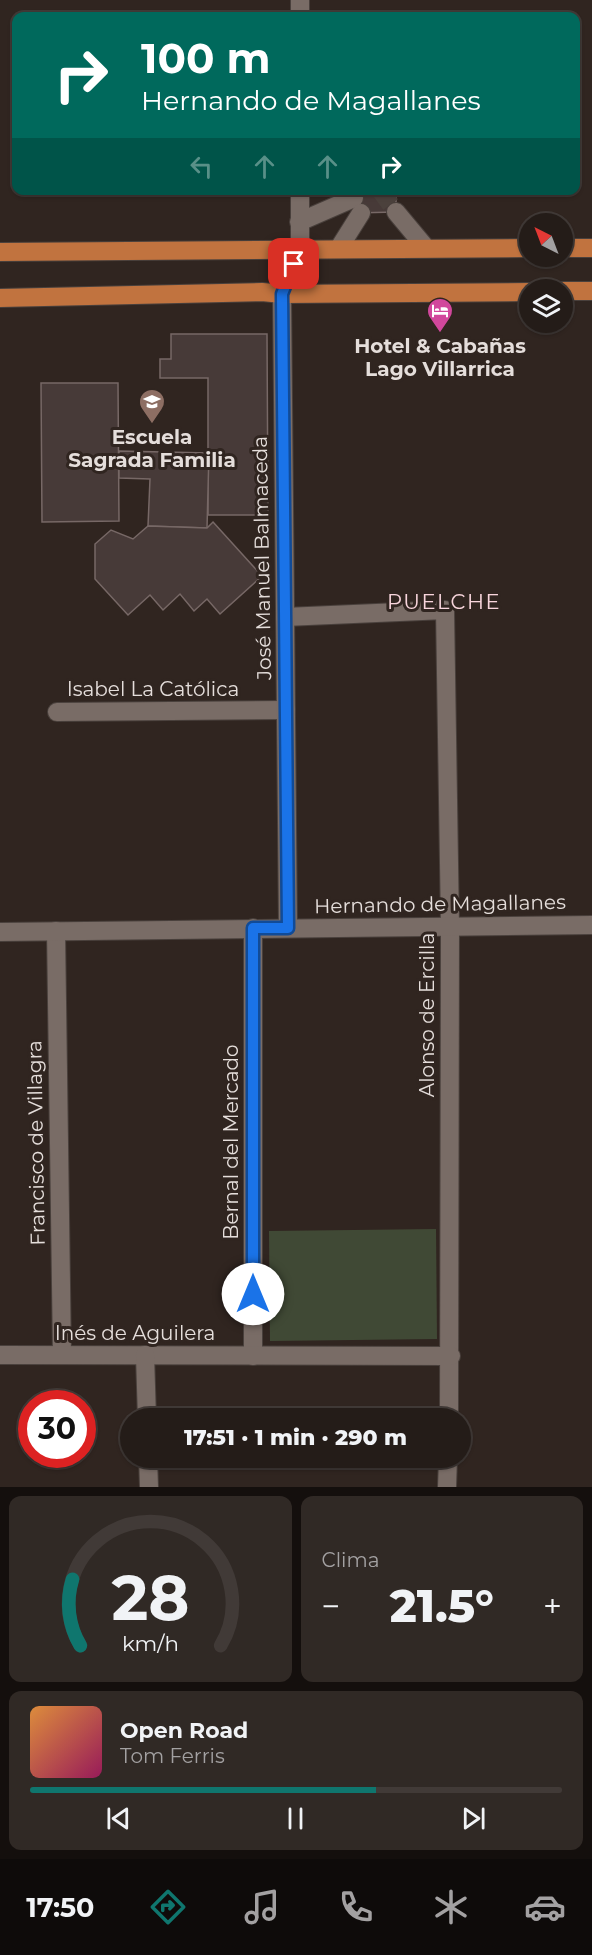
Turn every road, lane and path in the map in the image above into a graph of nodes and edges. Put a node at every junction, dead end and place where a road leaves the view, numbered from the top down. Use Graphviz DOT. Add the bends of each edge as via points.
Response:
graph roads {
  1 [pos="300,195"];
  2 [pos="396,212"];
  3 [pos="299,222"];
  4 [pos="339,248"];
  5 [pos="426,248"];
  6 [pos="519,248"];
  7 [pos="573,248"];
  8 [pos="592,248"];
  9 [pos="300,249"];
  10 [pos="0,252"];
  11 [pos="573,291"];
  12 [pos="592,291"];
  13 [pos="519,292"];
  14 [pos="282,294"];
  15 [pos="0,298"];
  16 [pos="285,617"];
  17 [pos="286,710"];
  18 [pos="57,712"];
  19 [pos="592,925"];
  20 [pos="450,926"];
  21 [pos="253,928"];
  22 [pos="288,928"];
  23 [pos="56,931"];
  24 [pos="0,932"];
  25 [pos="62,1354"];
  26 [pos="0,1355"];
  27 [pos="145,1355"];
  28 [pos="253,1356"];
  29 [pos="451,1356"];
  30 [pos="147,1408"];
  31 [pos="449,1408"];
  32 [pos="148,1468"];
  33 [pos="448,1468"];
  34 [pos="149,1487"];
  35 [pos="447,1487"];
  1 -- 3 [label="street, José Manuel Balmaceda"];
  2 -- 5 [label="street"];
  3 -- 4 [label="street" via="357,205"];
  3 -- 9 [label="street, José Manuel Balmaceda"];
  4 -- 5 [label="main road"];
  4 -- 9 [label="main road"];
  5 -- 6 [label="main road"];
  7 -- 8 [label="main road"];
  9 -- 10 [label="main road"];
  9 -- 14 [label="street, José Manuel Balmaceda"];
  11 -- 12 [label="main road"];
  13 -- 14 [label="main road"];
  14 -- 15 [label="main road"];
  14 -- 16 [label="street, José Manuel Balmaceda"];
  16 -- 17 [label="street, José Manuel Balmaceda"];
  16 -- 20 [label="street, Alonso de Ercilla" via="445,610"];
  17 -- 18 [label="street, Isabel La Católica"];
  17 -- 22 [label="street, José Manuel Balmaceda"];
  19 -- 20 [label="street, Hernando de Magallanes"];
  20 -- 22 [label="street, Hernando de Magallanes"];
  20 -- 29 [label="street, Alonso de Ercilla"];
  21 -- 22 [label="street, Hernando de Magallanes"];
  21 -- 23 [label="street, Hernando de Magallanes"];
  21 -- 28 [label="street, Bernal del Mercado"];
  23 -- 24 [label="street, Hernando de Magallanes"];
  23 -- 25 [label="street, Francisco de Villagra"];
  25 -- 26 [label="street, Inés de Aguilera"];
  25 -- 27 [label="street, Inés de Aguilera"];
  27 -- 28 [label="street, Inés de Aguilera"];
  27 -- 30 [label="street"];
  28 -- 29 [label="street, Inés de Aguilera"];
  29 -- 31 [label="street, Alonso de Ercilla"];
  32 -- 34 [label="street"];
  33 -- 35 [label="street"];
}
